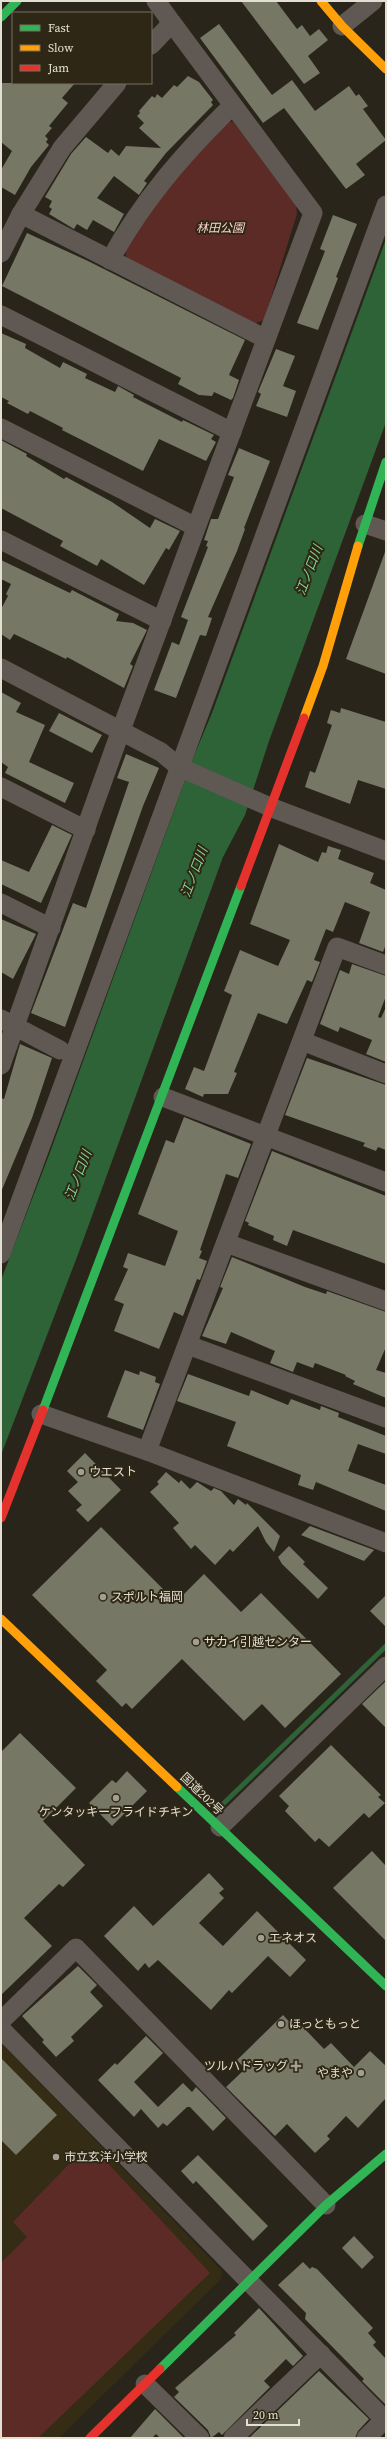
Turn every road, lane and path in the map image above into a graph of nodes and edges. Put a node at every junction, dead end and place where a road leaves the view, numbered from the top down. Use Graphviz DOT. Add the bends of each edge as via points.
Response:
graph roads {
  1 [pos="17,1"];
  2 [pos="156,1"];
  3 [pos="321,1"];
  4 [pos="373,1"];
  5 [pos="1,17"];
  6 [pos="172,23"];
  7 [pos="342,26"];
  8 [pos="152,44"];
  9 [pos="386,69"];
  10 [pos="116,84"];
  11 [pos="232,106"];
  12 [pos="386,205"];
  13 [pos="21,214"];
  14 [pos="1,253"];
  15 [pos="110,260"];
  16 [pos="1,315"];
  17 [pos="266,339"];
  18 [pos="1,428"];
  19 [pos="232,432"];
  20 [pos="386,462"];
  21 [pos="365,524"];
  22 [pos="196,527"];
  23 [pos="386,531"];
  24 [pos="1,540"];
  25 [pos="162,621"];
  26 [pos="1,668"];
  27 [pos="121,730"];
  28 [pos="179,767"];
  29 [pos="1,787"];
  30 [pos="270,806"];
  31 [pos="86,830"];
  32 [pos="386,851"];
  33 [pos="1,903"];
  34 [pos="51,928"];
  35 [pos="386,965"];
  36 [pos="8,1023"];
  37 [pos="302,1041"];
  38 [pos="60,1050"];
  39 [pos="1,1065"];
  40 [pos="386,1074"];
  41 [pos="163,1097"];
  42 [pos="266,1137"];
  43 [pos="386,1182"];
  44 [pos="226,1243"];
  45 [pos="1,1254"];
  46 [pos="386,1301"];
  47 [pos="188,1345"];
  48 [pos="41,1414"];
  49 [pos="386,1418"];
  50 [pos="148,1451"];
  51 [pos="1,1518"];
  52 [pos="386,1543"];
  53 [pos="1,1619"];
  54 [pos="386,1666"];
  55 [pos="220,1827"];
  56 [pos="386,1986"];
  57 [pos="1,2021"];
  58 [pos="1,2030"];
  59 [pos="386,2154"];
  60 [pos="326,2205"];
  61 [pos="249,2280"];
  62 [pos="321,2354"];
  63 [pos="145,2384"];
  64 [pos="385,2421"];
  65 [pos="90,2438"];
  66 [pos="200,2438"];
  67 [pos="233,2438"];
  68 [pos="366,2438"];
  1 -- 5 [label="main road"];
  2 -- 6 [label="street"];
  3 -- 7 [label="main road"];
  4 -- 7 [label="street"];
  6 -- 8 [label="street"];
  6 -- 11 [label="street"];
  7 -- 9 [label="main road"];
  10 -- 13 [label="street" via="62,148"];
  11 -- 15 [label="street" via="161,180"];
  11 -- 17 [label="street" via="313,213"];
  12 -- 28 [label="street"];
  13 -- 14 [label="street"];
  13 -- 15 [label="street"];
  15 -- 17 [label="street"];
  16 -- 19 [label="street"];
  17 -- 19 [label="street"];
  18 -- 22 [label="street"];
  19 -- 22 [label="street"];
  20 -- 21 [label="main road"];
  21 -- 23 [label="street"];
  21 -- 30 [label="main road" via="323,666"];
  22 -- 25 [label="street"];
  24 -- 25 [label="street"];
  25 -- 27 [label="street"];
  26 -- 27 [label="street"];
  27 -- 28 [label="street" via="161,752"];
  27 -- 31 [label="street"];
  28 -- 30 [label="street"];
  28 -- 45 [label="street"];
  29 -- 31 [label="street"];
  30 -- 32 [label="street"];
  30 -- 41 [label="main road"];
  31 -- 34 [label="street"];
  33 -- 34 [label="street"];
  34 -- 36 [label="street"];
  35 -- 37 [label="street" via="337,947"];
  36 -- 38 [label="street"];
  36 -- 39 [label="street"];
  37 -- 40 [label="street"];
  37 -- 42 [label="street"];
  41 -- 42 [label="street"];
  41 -- 48 [label="main road"];
  42 -- 43 [label="street"];
  42 -- 44 [label="street"];
  44 -- 46 [label="street"];
  44 -- 47 [label="street"];
  47 -- 49 [label="street"];
  47 -- 50 [label="street"];
  48 -- 50 [label="street"];
  48 -- 51 [label="main road"];
  50 -- 52 [label="street"];
  53 -- 55 [label="main road, 国道202号"];
  54 -- 55 [label="street"];
  55 -- 56 [label="main road, 国道202号"];
  57 -- 60 [label="street" via="76,1948"];
  58 -- 61 [label="street"];
  59 -- 60 [label="main road"];
  60 -- 61 [label="main road"];
  61 -- 62 [label="street"];
  61 -- 63 [label="main road"];
  62 -- 64 [label="street"];
  62 -- 67 [label="street"];
  63 -- 65 [label="main road"];
  63 -- 66 [label="street"];
  64 -- 68 [label="street"];
}
